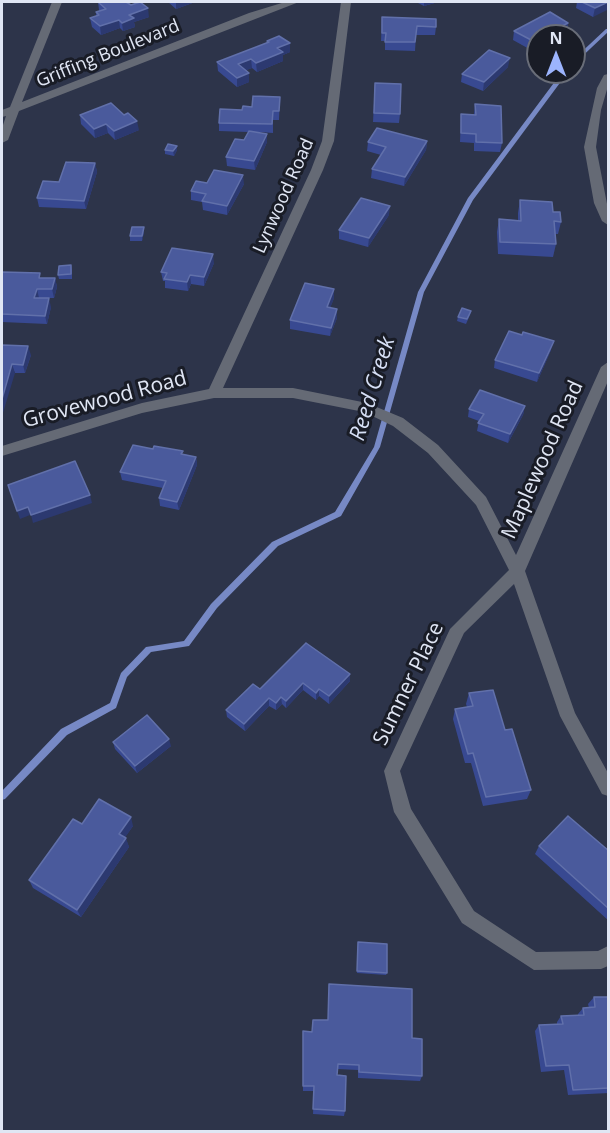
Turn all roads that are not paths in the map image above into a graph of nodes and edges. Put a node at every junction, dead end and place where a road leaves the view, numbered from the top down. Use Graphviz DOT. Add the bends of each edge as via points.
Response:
graph roads {
  1 [pos="57,2"];
  2 [pos="294,2"];
  3 [pos="346,2"];
  4 [pos="609,77"];
  5 [pos="14,109"];
  6 [pos="2,114"];
  7 [pos="2,141"];
  8 [pos="609,221"];
  9 [pos="609,367"];
  10 [pos="214,393"];
  11 [pos="2,451"];
  12 [pos="517,571"];
  13 [pos="609,788"];
  14 [pos="609,955"];
  1 -- 5 [label="street"];
  2 -- 5 [label="street, Griffing Boulevard"];
  3 -- 10 [label="street, Lynwood Road" via="328,141"];
  4 -- 8 [label="street" via="602,88 590,147 600,203"];
  5 -- 6 [label="street, Griffing Boulevard"];
  5 -- 7 [label="street"];
  9 -- 12 [label="street, Maplewood Road"];
  10 -- 11 [label="street, Grovewood Road" via="142,408"];
  10 -- 12 [label="street, Grovewood Road" via="293,393 367,408 398,422 433,448 481,501"];
  12 -- 13 [label="street, Grovewood Road" via="568,716"];
  12 -- 14 [label="street, Sumner Place" via="458,629 392,771 403,812 468,917 534,961 601,960"];
}
